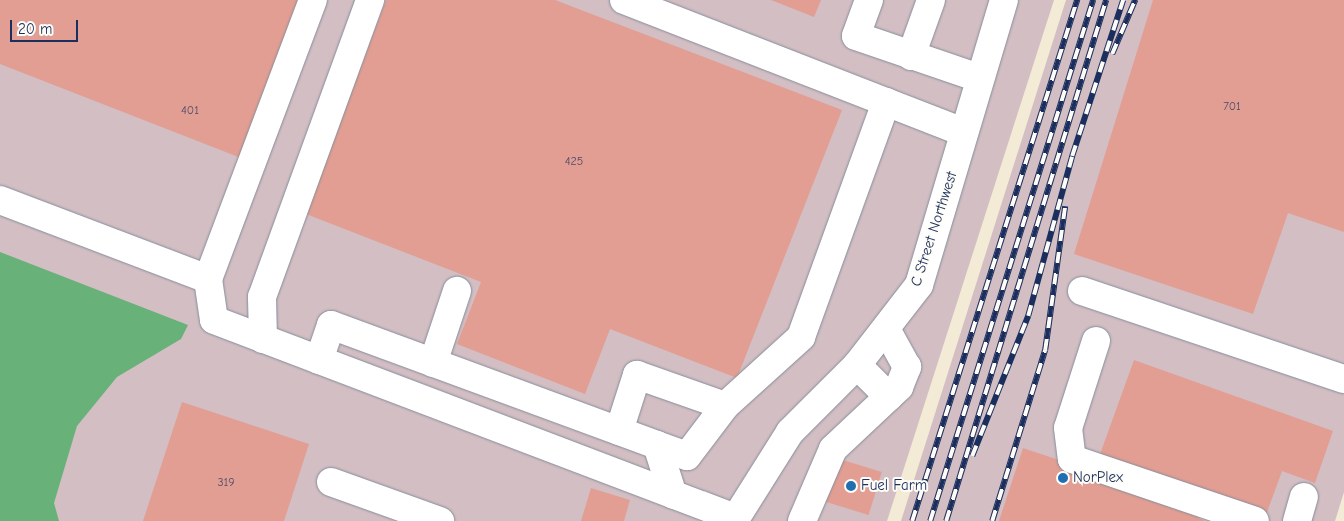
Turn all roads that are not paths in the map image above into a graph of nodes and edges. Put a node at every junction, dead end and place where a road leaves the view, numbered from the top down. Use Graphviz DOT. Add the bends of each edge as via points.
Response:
graph roads {
  1 [pos="313,0"];
  2 [pos="370,0"];
  3 [pos="624,0"];
  4 [pos="869,0"];
  5 [pos="931,0"];
  6 [pos="1004,0"];
  7 [pos="911,56"];
  8 [pos="979,78"];
  9 [pos="886,102"];
  10 [pos="963,132"];
  11 [pos="0,200"];
  12 [pos="208,279"];
  13 [pos="457,291"];
  14 [pos="1082,291"];
  15 [pos="886,329"];
  16 [pos="263,339"];
  17 [pos="1096,341"];
  18 [pos="319,360"];
  19 [pos="433,363"];
  20 [pos="857,365"];
  21 [pos="1344,380"];
  22 [pos="889,397"];
  23 [pos="726,406"];
  24 [pos="619,431"];
  25 [pos="657,445"];
  26 [pos="331,482"];
  27 [pos="672,495"];
  28 [pos="734,520"];
  29 [pos="440,521"];
  30 [pos="802,521"];
  31 [pos="1254,521"];
  1 -- 12 [label="street"];
  2 -- 16 [label="street" via="262,297"];
  3 -- 9 [label="street"];
  4 -- 7 [label="street" via="856,36"];
  5 -- 7 [label="street"];
  6 -- 8 [label="street, C Street Northwest"];
  7 -- 8 [label="street"];
  8 -- 10 [label="street, C Street Northwest"];
  9 -- 10 [label="street"];
  9 -- 23 [label="street" via="801,336"];
  10 -- 15 [label="street, C Street Northwest" via="919,285"];
  11 -- 12 [label="street"];
  12 -- 16 [label="street" via="214,320"];
  13 -- 19 [label="street"];
  14 -- 21 [label="street"];
  15 -- 20 [label="street, C Street Northwest"];
  15 -- 22 [label="street" via="907,367 900,387"];
  16 -- 18 [label="street"];
  17 -- 31 [label="street" via="1068,428 1072,459"];
  18 -- 19 [label="street" via="332,325"];
  18 -- 27 [label="street"];
  19 -- 24 [label="street"];
  20 -- 22 [label="street"];
  20 -- 28 [label="street, C Street Northwest" via="790,432"];
  22 -- 30 [label="street" via="833,449"];
  23 -- 24 [label="street" via="637,375"];
  23 -- 25 [label="street" via="687,456"];
  24 -- 25 [label="street"];
  25 -- 27 [label="street"];
  26 -- 29 [label="street"];
  27 -- 28 [label="street"];
}
